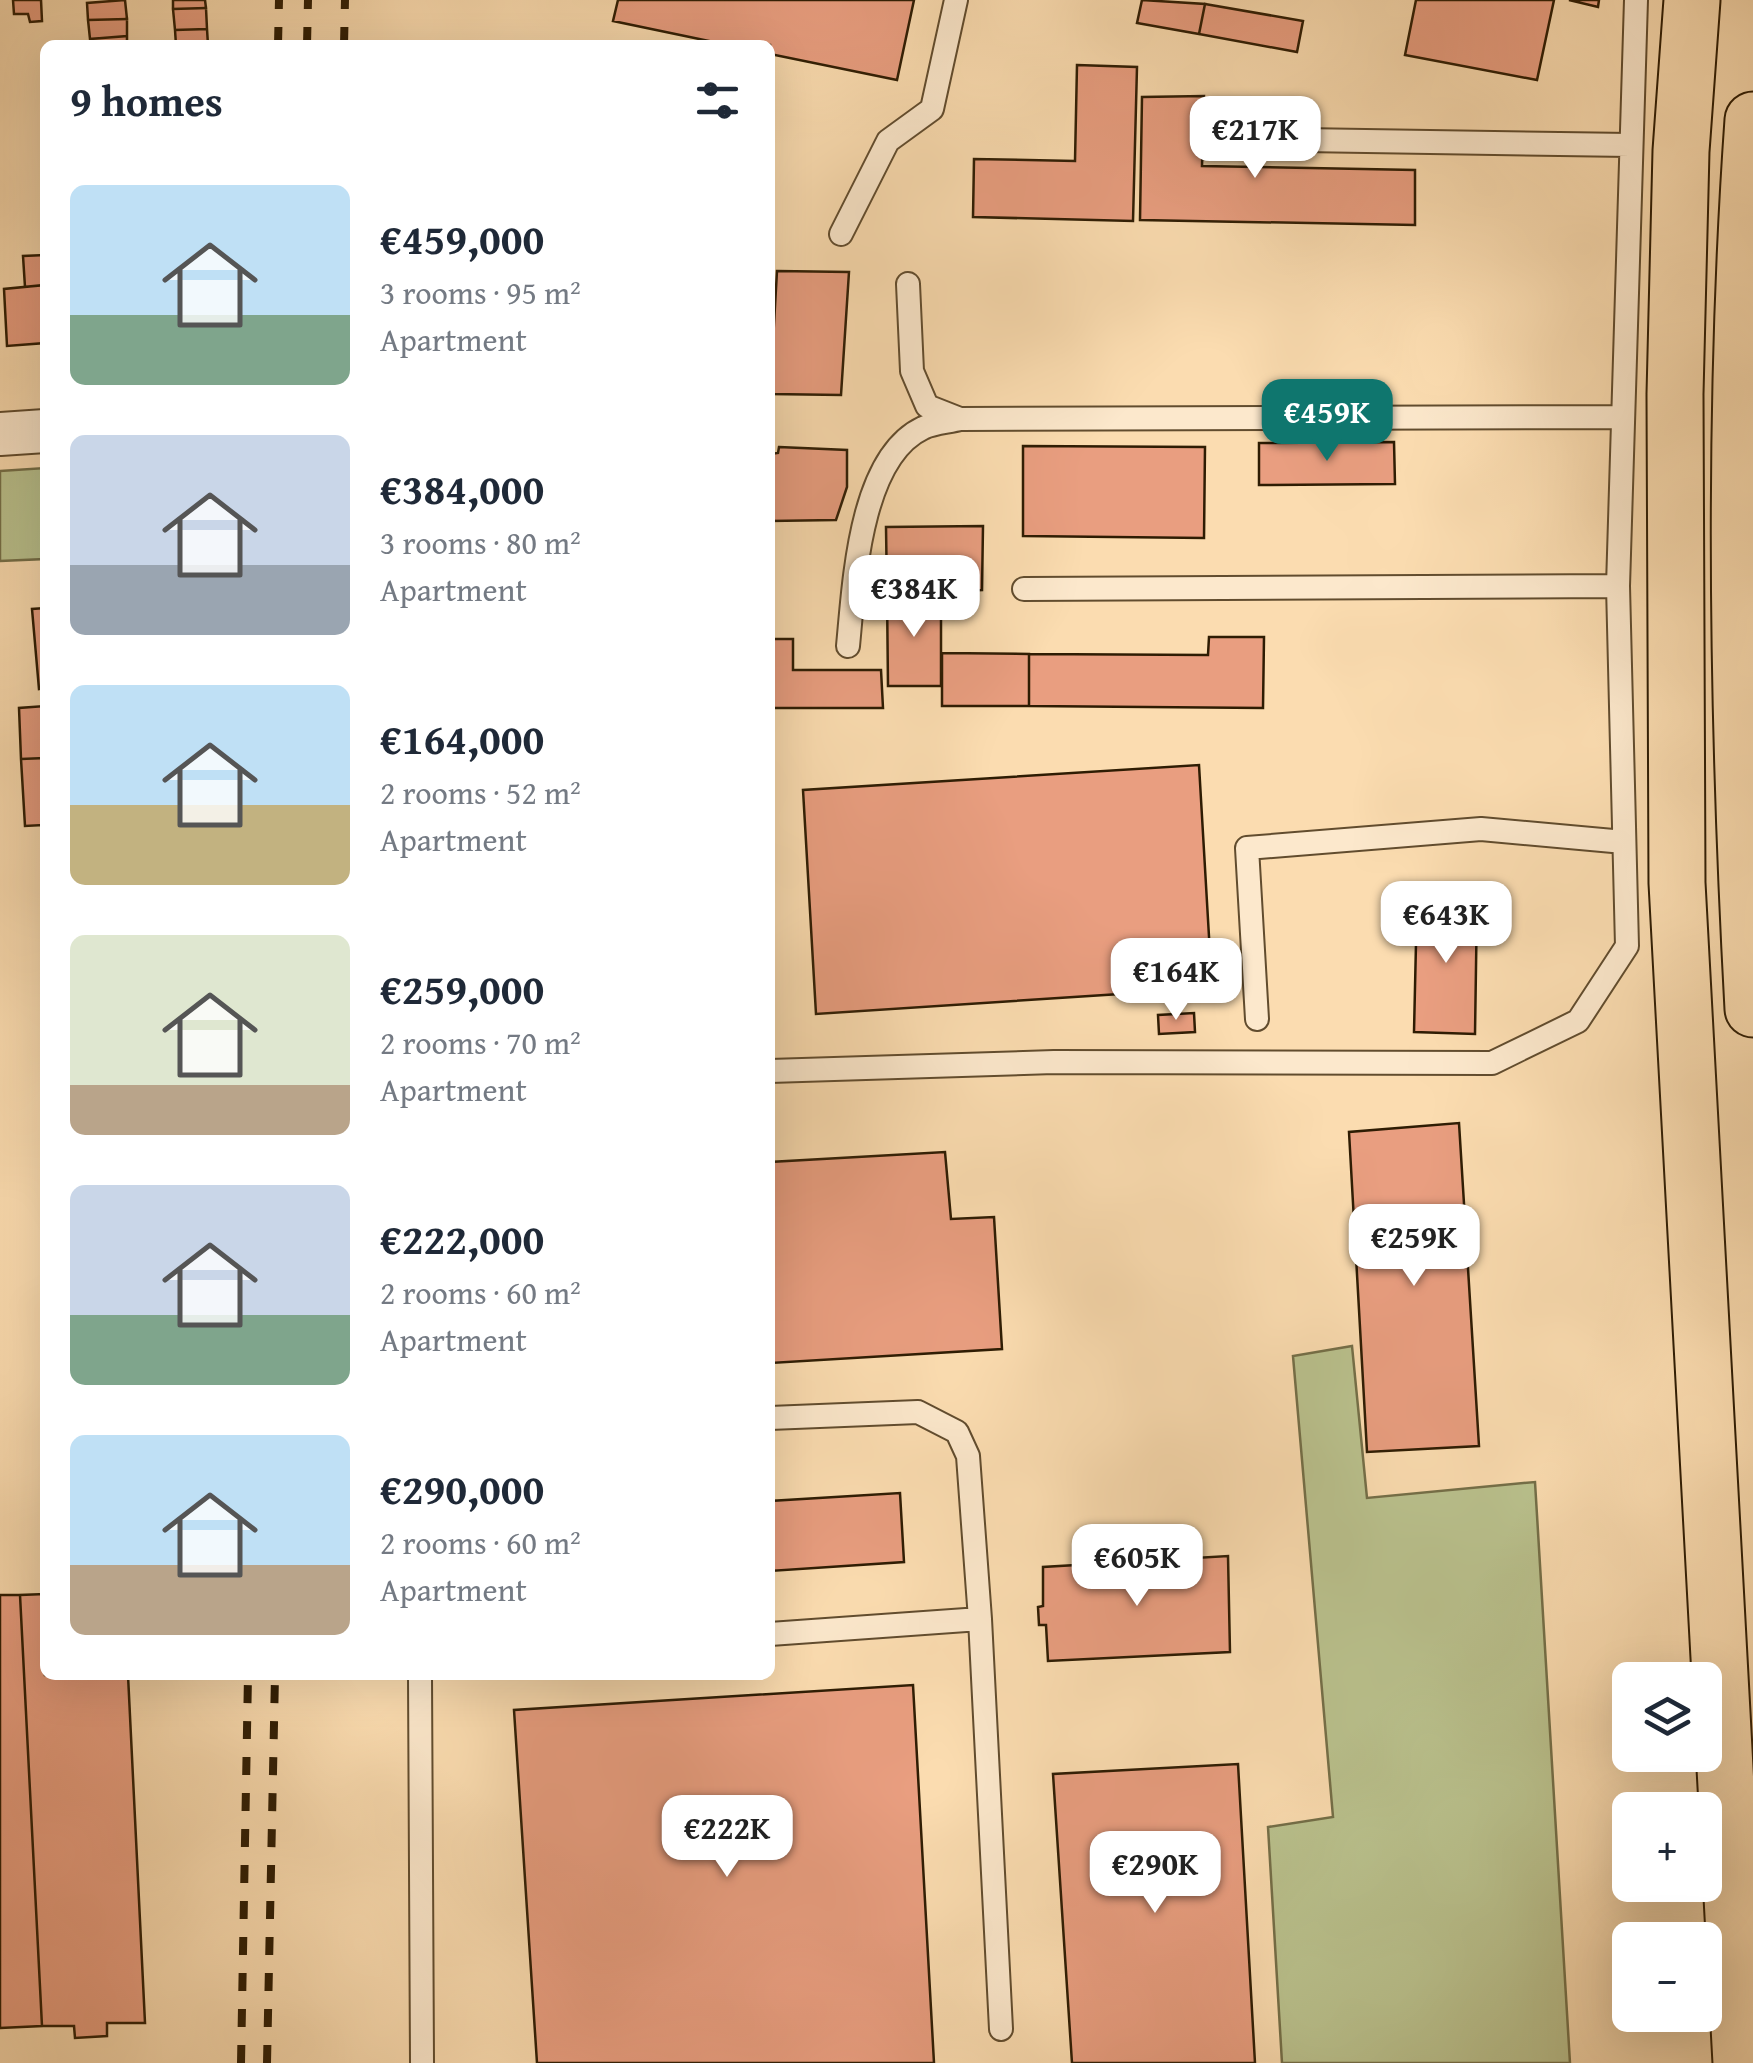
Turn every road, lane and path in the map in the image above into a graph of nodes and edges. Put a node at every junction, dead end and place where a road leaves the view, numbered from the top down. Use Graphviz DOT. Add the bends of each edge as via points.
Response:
graph roads {
  1 [pos="956,0"];
  2 [pos="1636,0"];
  3 [pos="1692,0"];
  4 [pos="1753,120"];
  5 [pos="1229,139"];
  6 [pos="1630,146"];
  7 [pos="841,234"];
  8 [pos="908,284"];
  9 [pos="1622,418"];
  10 [pos="960,419"];
  11 [pos="40,431"];
  12 [pos="0,434"];
  13 [pos="1618,586"];
  14 [pos="1024,590"];
  15 [pos="848,646"];
  16 [pos="1624,842"];
  17 [pos="1753,1009"];
  18 [pos="1257,1019"];
  19 [pos="775,1071"];
  20 [pos="775,1418"];
  21 [pos="980,1619"];
  22 [pos="775,1634"];
  23 [pos="420,1680"];
  24 [pos="1001,2029"];
  25 [pos="422,2063"];
  26 [pos="1741,2063"];
  1 -- 7 [label="lane" via="932,109 888,141"];
  2 -- 6 [label="lane"];
  3 -- 26 [label="main road" via="1682,150 1677,883"];
  4 -- 17 [label="main road" via="1741,626"];
  5 -- 6 [label="lane"];
  6 -- 9 [label="lane"];
  8 -- 10 [label="lane" via="912,371 927,406"];
  9 -- 10 [label="lane"];
  9 -- 13 [label="lane"];
  10 -- 15 [label="lane" via="922,428 895,450 880,477 858,548"];
  11 -- 12 [label="street"];
  13 -- 14 [label="lane"];
  13 -- 16 [label="lane"];
  16 -- 18 [label="lane" via="1481,829 1247,848"];
  16 -- 19 [label="lane" via="1627,946 1578,1021 1492,1063 1054,1062"];
  20 -- 21 [label="lane" via="918,1412 957,1432 968,1456"];
  21 -- 22 [label="lane"];
  21 -- 24 [label="lane"];
  23 -- 25 [label="lane"];
}
